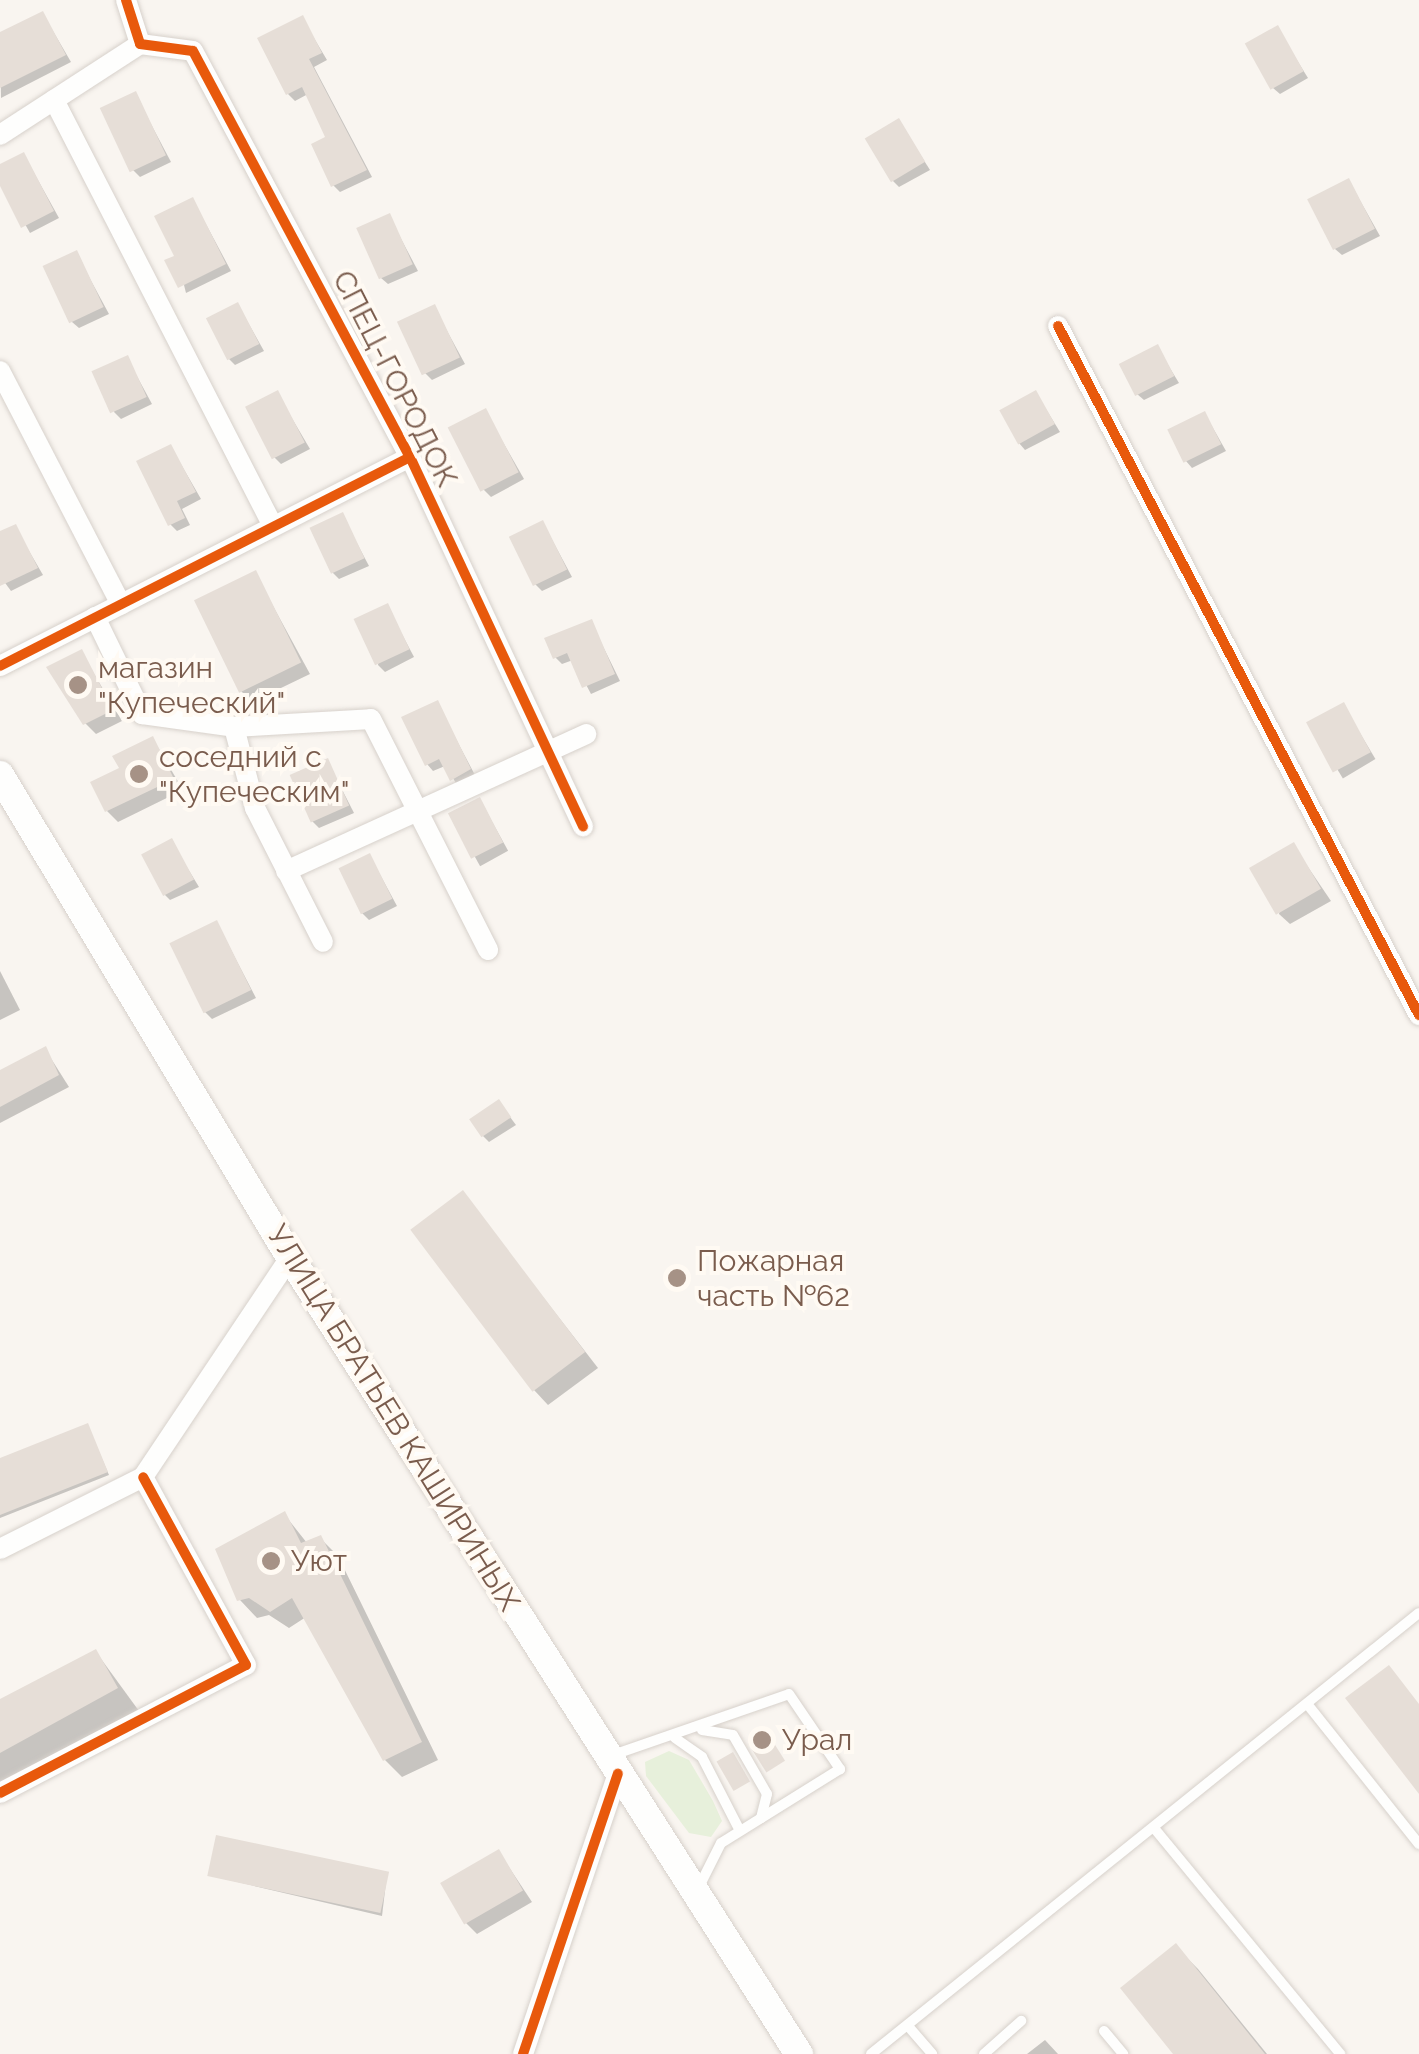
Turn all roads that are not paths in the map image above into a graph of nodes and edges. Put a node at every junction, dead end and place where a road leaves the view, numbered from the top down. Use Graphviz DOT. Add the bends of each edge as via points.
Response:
graph roads {
  1 [pos="126,0"];
  2 [pos="140,44"];
  3 [pos="54,100"];
  4 [pos="0,134"];
  5 [pos="1058,326"];
  6 [pos="0,371"];
  7 [pos="410,457"];
  8 [pos="274,526"];
  9 [pos="121,604"];
  10 [pos="95,618"];
  11 [pos="0,666"];
  12 [pos="234,727"];
  13 [pos="586,734"];
  14 [pos="549,754"];
  15 [pos="0,775"];
  16 [pos="418,812"];
  17 [pos="583,827"];
  18 [pos="286,870"];
  19 [pos="323,942"];
  20 [pos="488,950"];
  21 [pos="1419,1015"];
  22 [pos="290,1257"];
  23 [pos="142,1477"];
  24 [pos="0,1550"];
  25 [pos="1419,1613"];
  26 [pos="1308,1704"];
  27 [pos="699,1730"];
  28 [pos="674,1738"];
  29 [pos="612,1766"];
  30 [pos="0,1793"];
  31 [pos="761,1818"];
  32 [pos="1154,1828"];
  33 [pos="740,1831"];
  34 [pos="1419,1844"];
  35 [pos="695,1894"];
  36 [pos="1022,2021"];
  37 [pos="908,2026"];
  38 [pos="1104,2031"];
  39 [pos="524,2054"];
  40 [pos="798,2054"];
  41 [pos="871,2054"];
  42 [pos="932,2054"];
  43 [pos="984,2054"];
  44 [pos="1123,2054"];
  45 [pos="1340,2054"];
  1 -- 2 [label="street"];
  2 -- 3 [label="street"];
  2 -- 7 [label="street, СПЕЦ-ГОРОДОК" via="193,50"];
  3 -- 4 [label="street"];
  3 -- 8 [label="street"];
  5 -- 21 [label="street"];
  6 -- 9 [label="street"];
  7 -- 8 [label="street"];
  7 -- 14 [label="street, СПЕЦ-ГОРОДОК"];
  8 -- 9 [label="street"];
  9 -- 10 [label="street"];
  10 -- 11 [label="street"];
  10 -- 12 [label="street" via="142,714"];
  12 -- 16 [label="street" via="370,719"];
  12 -- 18 [label="street" via="255,808"];
  13 -- 14 [label="street"];
  14 -- 16 [label="street"];
  14 -- 17 [label="street, СПЕЦ-ГОРОДОК"];
  15 -- 22 [label="main road, УЛИЦА БРАТЬЕВ КАШИРИНЫХ"];
  16 -- 18 [label="street"];
  16 -- 20 [label="street"];
  18 -- 19 [label="street"];
  22 -- 23 [label="street"];
  22 -- 29 [label="main road, УЛИЦА БРАТЬЕВ КАШИРИНЫХ"];
  23 -- 24 [label="street"];
  23 -- 30 [label="street" via="246,1664"];
  25 -- 26 [label="lane"];
  26 -- 32 [label="lane"];
  26 -- 34 [label="lane"];
  27 -- 28 [label="lane"];
  27 -- 31 [label="lane" via="733,1735 766,1794"];
  27 -- 31 [label="lane" via="789,1694 840,1769"];
  28 -- 29 [label="lane"];
  28 -- 33 [label="lane" via="702,1757"];
  29 -- 35 [label="main road, УЛИЦА БРАТЬЕВ КАШИРИНЫХ"];
  29 -- 39 [label="street"];
  31 -- 33 [label="lane"];
  32 -- 37 [label="lane"];
  32 -- 45 [label="lane"];
  33 -- 35 [label="lane" via="721,1843"];
  35 -- 40 [label="main road, УЛИЦА БРАТЬЕВ КАШИРИНЫХ"];
  36 -- 43 [label="lane"];
  37 -- 41 [label="lane"];
  37 -- 42 [label="lane"];
  38 -- 44 [label="lane"];
}
